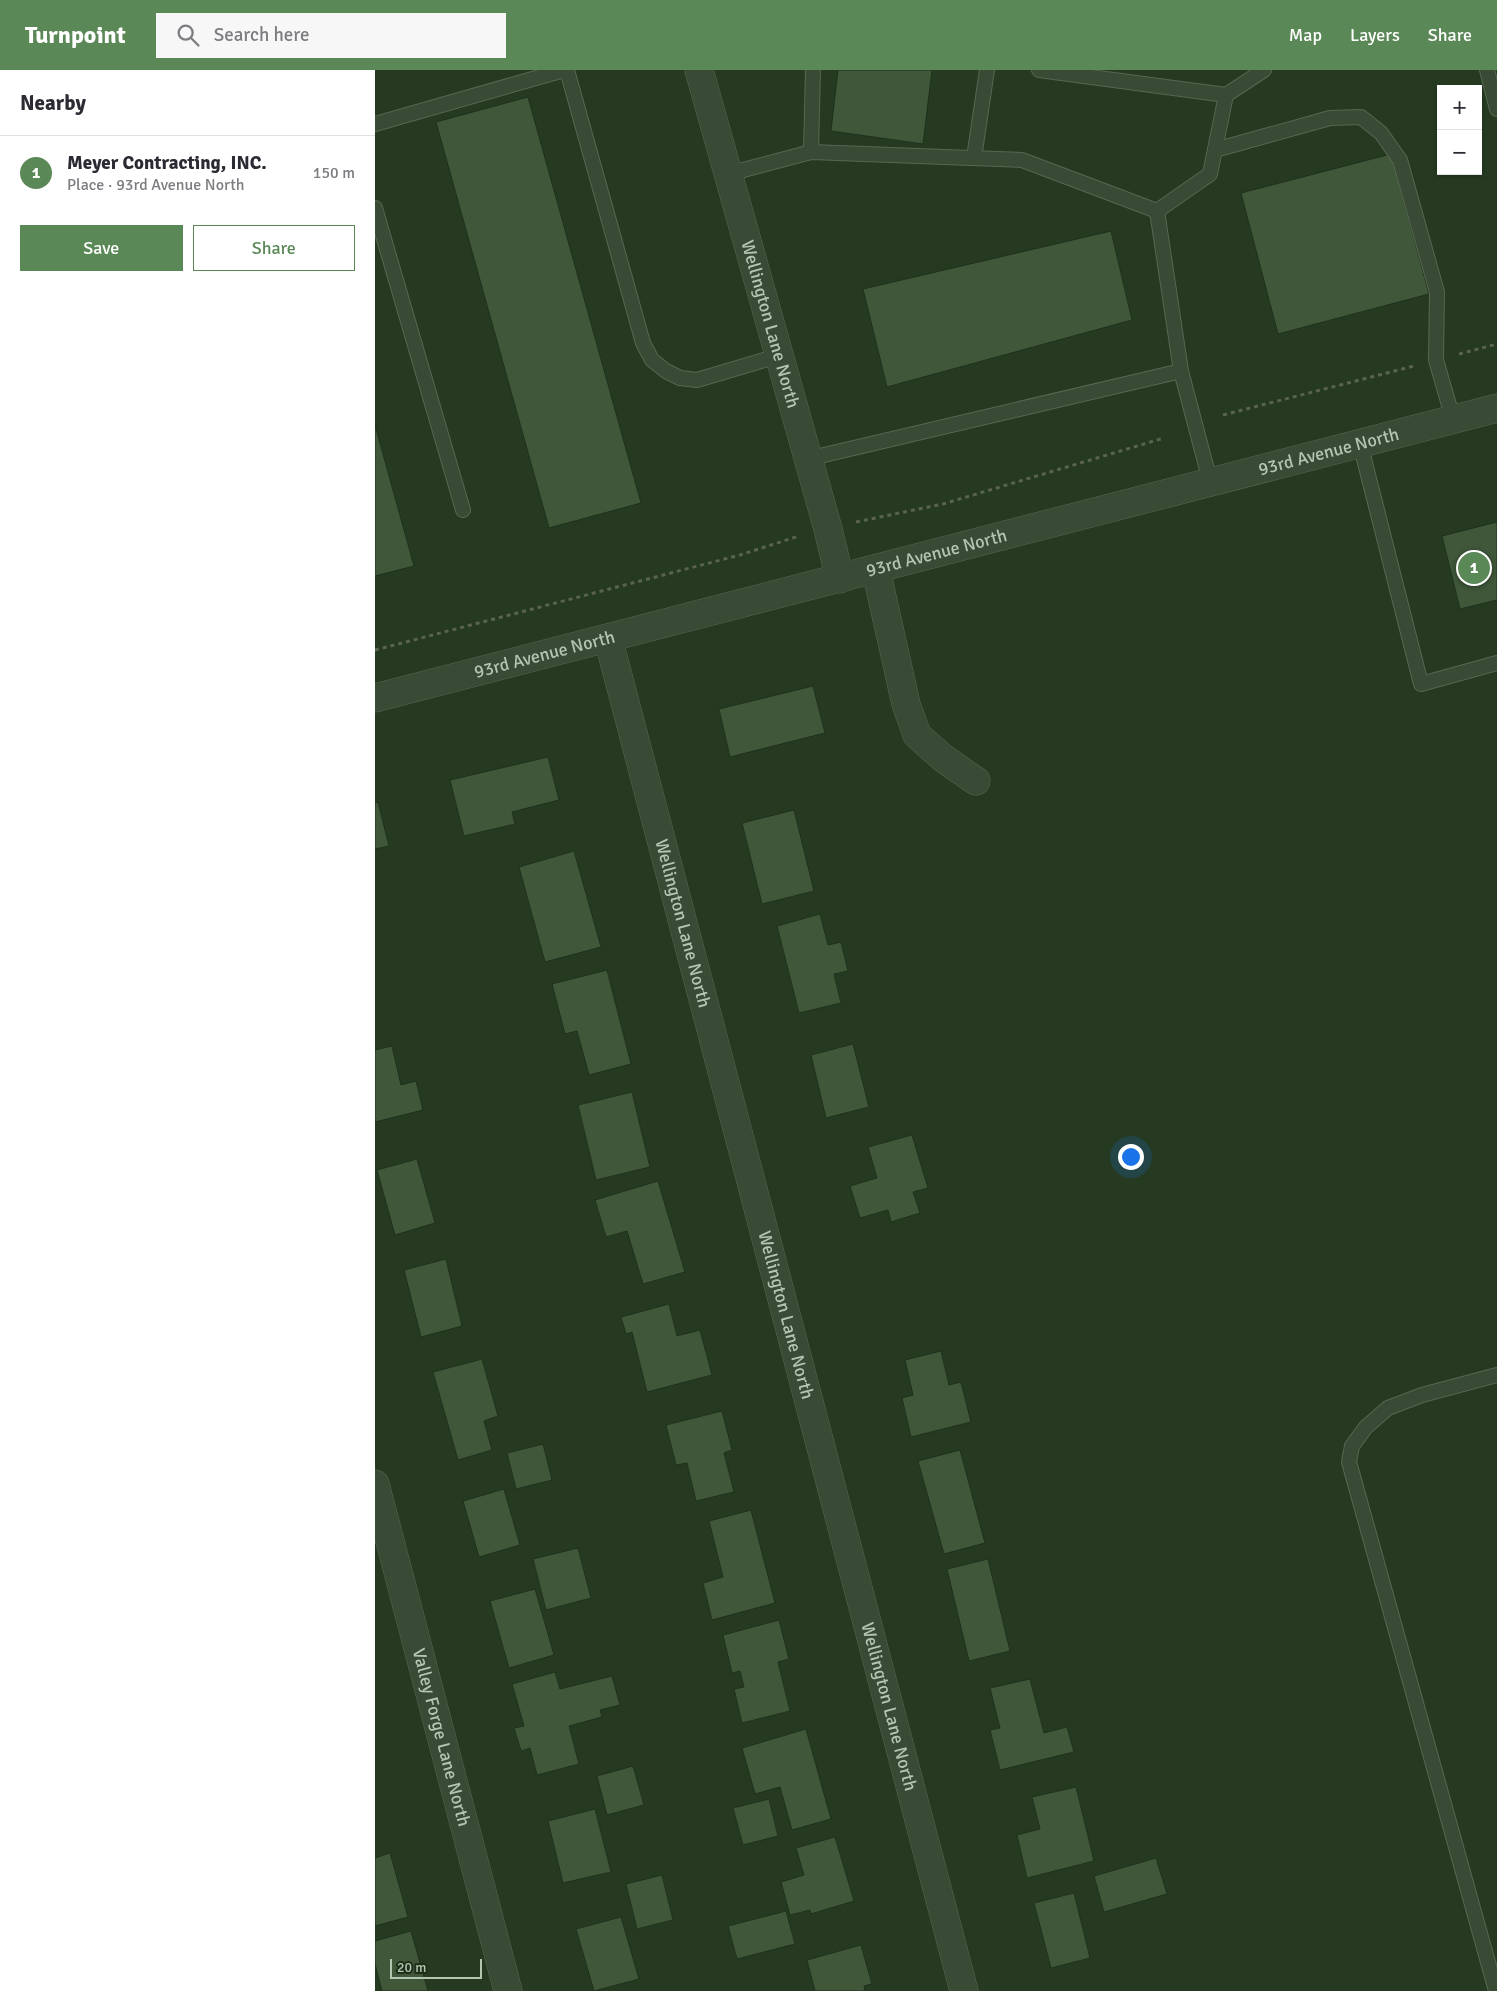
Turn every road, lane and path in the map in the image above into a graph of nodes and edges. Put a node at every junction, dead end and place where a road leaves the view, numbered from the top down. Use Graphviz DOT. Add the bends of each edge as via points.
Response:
graph roads {
  1 [pos="565,70"];
  2 [pos="699,70"];
  3 [pos="813,70"];
  4 [pos="987,70"];
  5 [pos="1039,70"];
  6 [pos="1264,70"];
  7 [pos="1487,70"];
  8 [pos="1226,94"];
  9 [pos="1497,109"];
  10 [pos="375,124"];
  11 [pos="1215,150"];
  12 [pos="811,152"];
  13 [pos="974,158"];
  14 [pos="728,174"];
  15 [pos="375,208"];
  16 [pos="1157,211"];
  17 [pos="1497,344"];
  18 [pos="778,356"];
  19 [pos="1436,360"];
  20 [pos="1181,370"];
  21 [pos="1497,408"];
  22 [pos="1223,415"];
  23 [pos="1453,419"];
  24 [pos="1163,438"];
  25 [pos="1360,443"];
  26 [pos="807,459"];
  27 [pos="1210,481"];
  28 [pos="463,510"];
  29 [pos="872,517"];
  30 [pos="788,539"];
  31 [pos="876,570"];
  32 [pos="840,579"];
  33 [pos="608,638"];
  34 [pos="375,650"];
  35 [pos="1497,663"];
  36 [pos="375,698"];
  37 [pos="975,781"];
  38 [pos="1497,1375"];
  39 [pos="375,1484"];
  40 [pos="508,1991"];
  41 [pos="964,1991"];
  42 [pos="1496,1991"];
  1 -- 10 [label="lane"];
  1 -- 18 [label="lane" via="643,343 652,360 680,378 697,380"];
  2 -- 14 [label="street, Wellington Lane North"];
  3 -- 12 [label="lane"];
  4 -- 13 [label="lane"];
  5 -- 8 [label="lane"];
  6 -- 8 [label="lane"];
  7 -- 9 [label="lane"];
  8 -- 11 [label="lane"];
  11 -- 16 [label="lane" via="1210,174"];
  11 -- 19 [label="lane" via="1330,118 1361,117 1381,133 1400,160 1437,292"];
  12 -- 13 [label="lane"];
  12 -- 14 [label="lane"];
  13 -- 16 [label="lane" via="1022,160"];
  14 -- 18 [label="street, Wellington Lane North"];
  15 -- 28 [label="lane"];
  16 -- 20 [label="lane"];
  17 -- 19 [label="path"];
  18 -- 26 [label="street, Wellington Lane North"];
  19 -- 22 [label="path"];
  19 -- 23 [label="lane"];
  20 -- 26 [label="lane"];
  20 -- 27 [label="lane"];
  21 -- 23 [label="street, 93rd Avenue North"];
  23 -- 25 [label="street, 93rd Avenue North"];
  24 -- 29 [label="path" via="943,504"];
  25 -- 27 [label="street, 93rd Avenue North"];
  25 -- 35 [label="lane" via="1421,684"];
  26 -- 32 [label="street, Wellington Lane North"];
  27 -- 31 [label="street, 93rd Avenue North"];
  30 -- 34 [label="path" via="740,555"];
  31 -- 32 [label="street, 93rd Avenue North"];
  31 -- 37 [label="street" via="906,704 917,734"];
  32 -- 33 [label="street, 93rd Avenue North"];
  33 -- 36 [label="street, 93rd Avenue North"];
  33 -- 41 [label="street, Wellington Lane North"];
  38 -- 42 [label="lane" via="1422,1395 1388,1408 1366,1427 1352,1446 1349,1462"];
  39 -- 40 [label="street, Valley Forge Lane North"];
}
